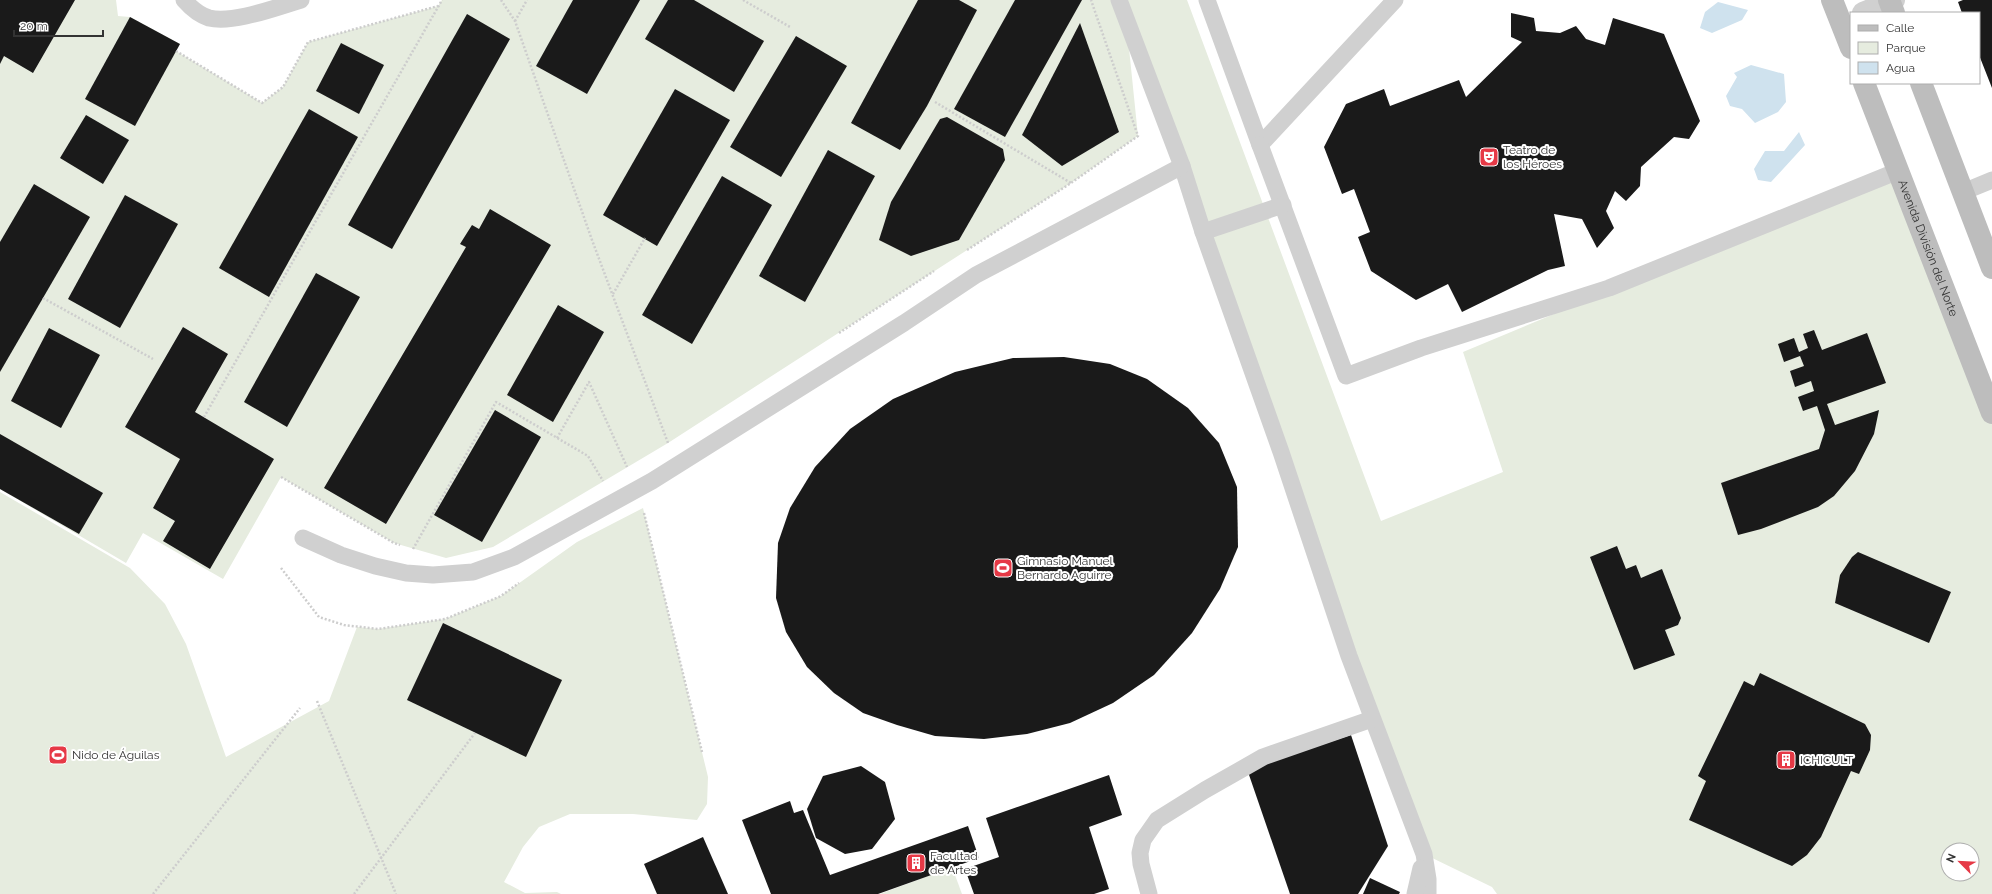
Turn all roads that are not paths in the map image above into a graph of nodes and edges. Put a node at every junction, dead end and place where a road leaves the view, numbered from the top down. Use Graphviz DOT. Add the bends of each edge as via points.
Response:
graph roads {
  1 [pos="184,0"];
  2 [pos="300,0"];
  3 [pos="1119,0"];
  4 [pos="1207,0"];
  5 [pos="1395,0"];
  6 [pos="1832,0"];
  7 [pos="1892,4"];
  8 [pos="1866,12"];
  9 [pos="1846,20"];
  10 [pos="1850,42"];
  11 [pos="1864,84"];
  12 [pos="1921,84"];
  13 [pos="1260,145"];
  14 [pos="1182,166"];
  15 [pos="1898,171"];
  16 [pos="1992,180"];
  17 [pos="1963,192"];
  18 [pos="1283,206"];
  19 [pos="1202,232"];
  20 [pos="1992,268"];
  21 [pos="1992,413"];
  22 [pos="303,538"];
  23 [pos="1372,719"];
  24 [pos="1424,854"];
  25 [pos="1149,894"];
  26 [pos="1415,894"];
  27 [pos="1428,894"];
  1 -- 2 [label="lane" via="196,12 208,18 221,20 268,11"];
  3 -- 14 [label="lane"];
  4 -- 13 [label="lane"];
  5 -- 13 [label="lane"];
  6 -- 9 [label="main road"];
  7 -- 8 [label="street"];
  9 -- 10 [label="main road"];
  11 -- 15 [label="main road, Avenida División del Norte"];
  12 -- 17 [label="main road"];
  13 -- 18 [label="lane"];
  14 -- 19 [label="lane"];
  14 -- 22 [label="lane" via="976,275 652,481 514,556 473,572 433,575 406,573 341,555"];
  15 -- 18 [label="lane" via="1609,288 1421,348 1346,376"];
  15 -- 21 [label="main road, Avenida División del Norte"];
  16 -- 17 [label="lane"];
  17 -- 20 [label="main road"];
  18 -- 19 [label="lane"];
  19 -- 23 [label="lane" via="1281,452"];
  23 -- 24 [label="lane"];
  23 -- 25 [label="lane" via="1263,757 1157,820 1143,840 1140,853"];
  24 -- 26 [label="lane"];
  24 -- 27 [label="lane"];
}
